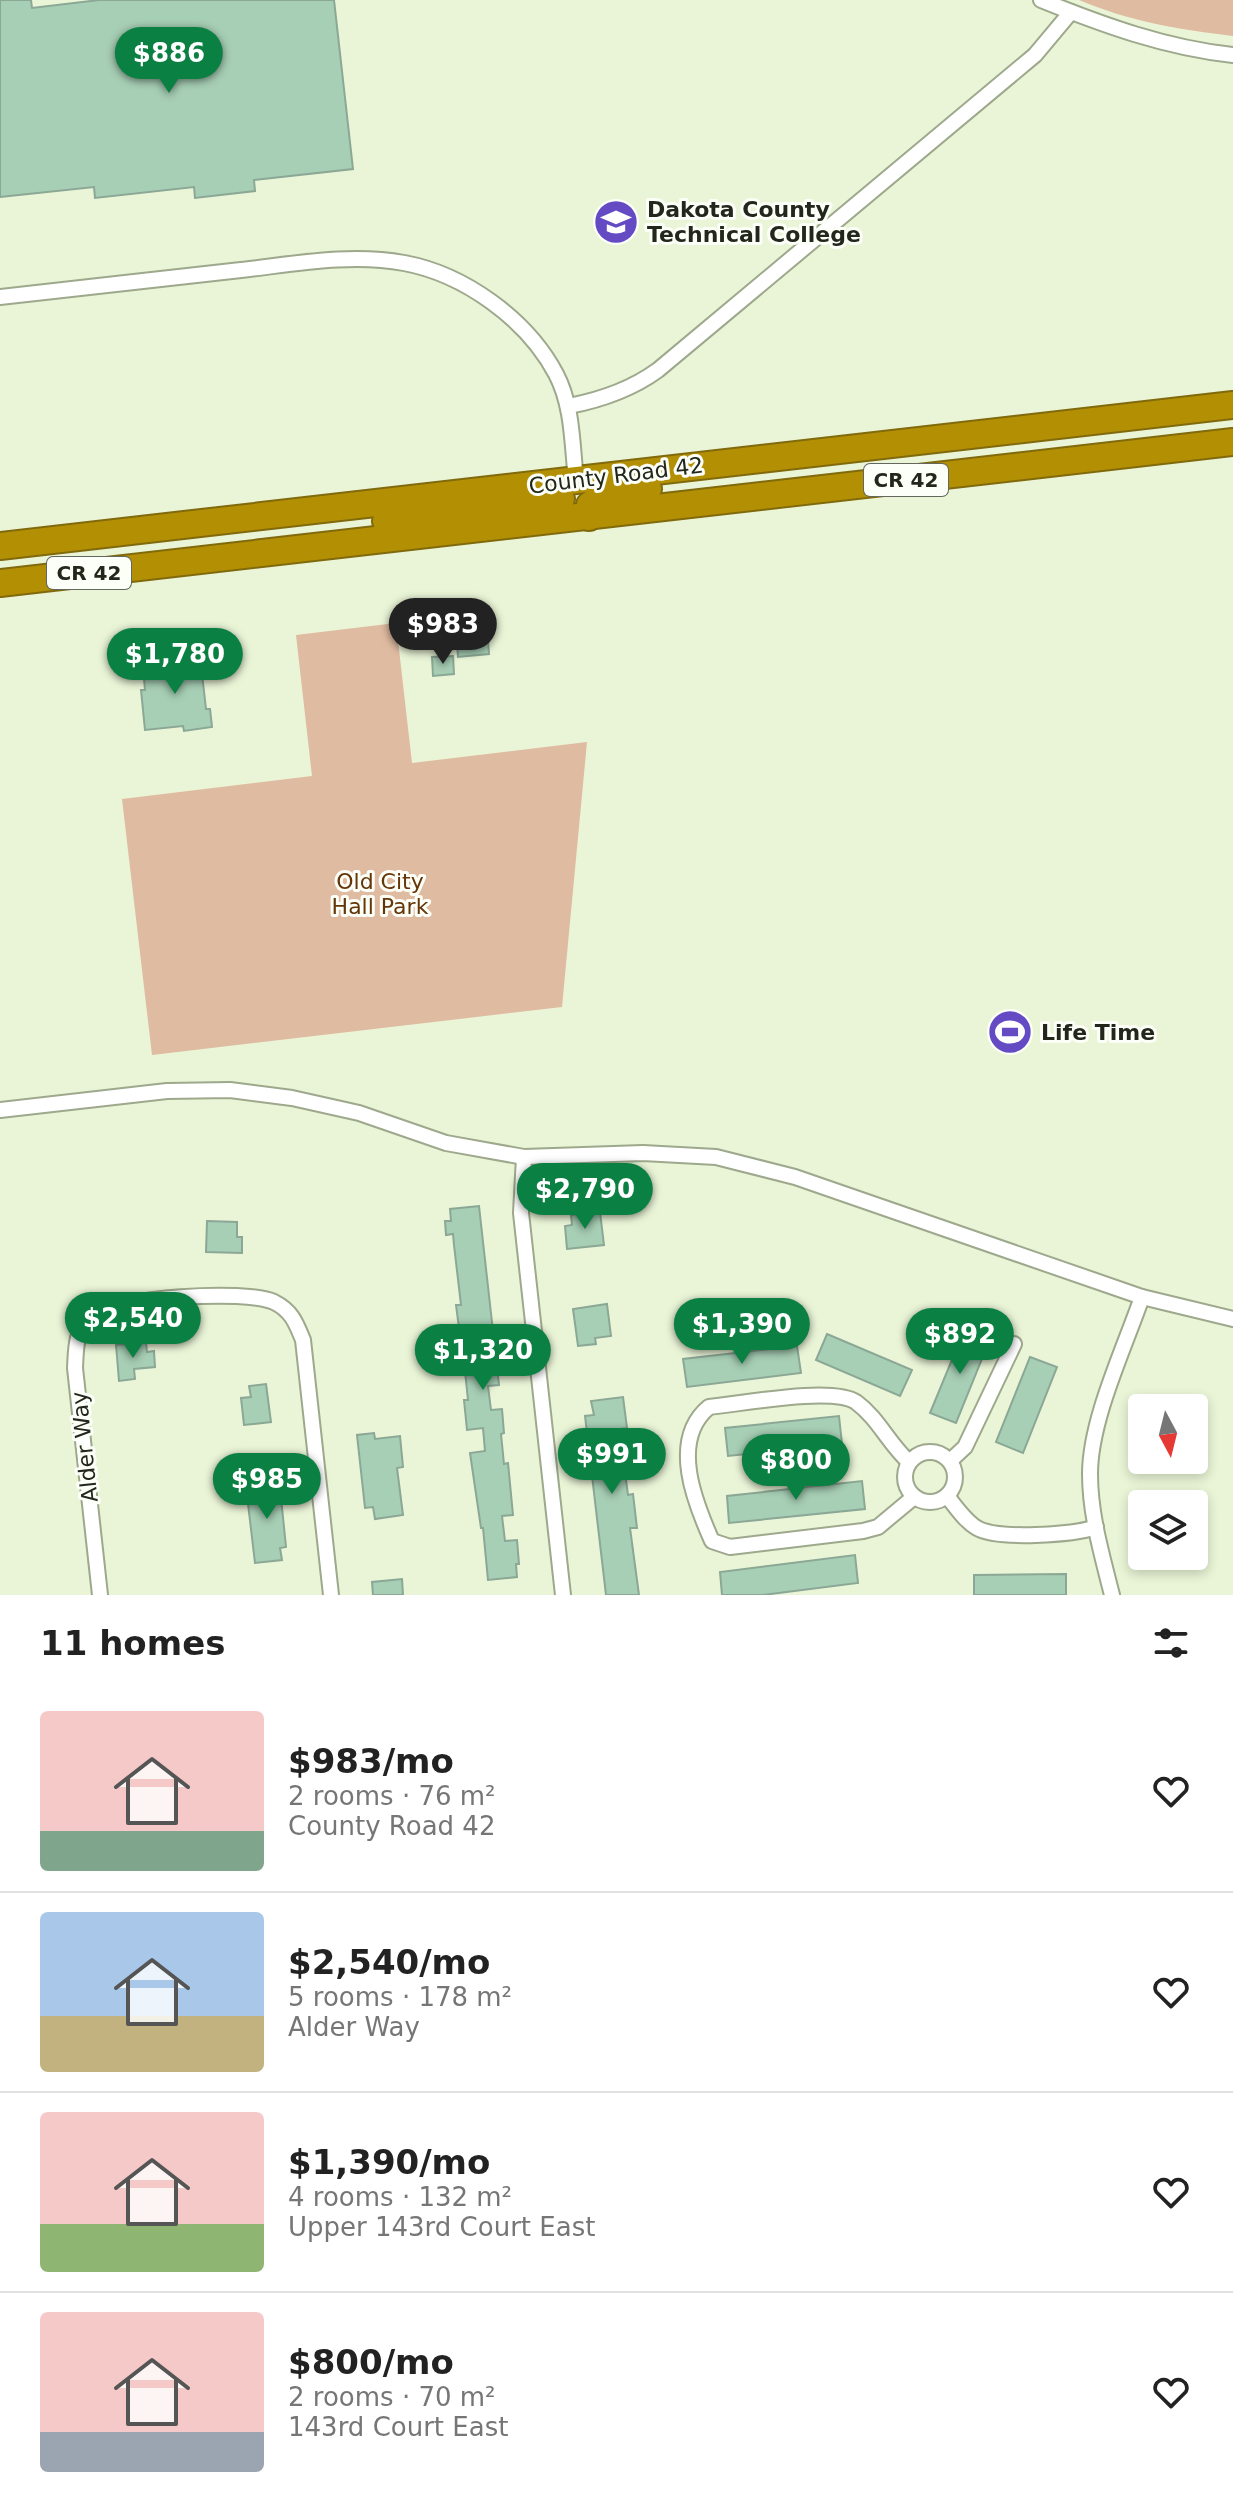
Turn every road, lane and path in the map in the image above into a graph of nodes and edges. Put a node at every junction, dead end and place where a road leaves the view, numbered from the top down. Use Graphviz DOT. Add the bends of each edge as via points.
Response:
graph roads {
  1 [pos="1041,0"];
  2 [pos="1071,12"];
  3 [pos="1233,55"];
  4 [pos="0,297"];
  5 [pos="1233,405"];
  6 [pos="569,406"];
  7 [pos="910,442"];
  8 [pos="1233,442"];
  9 [pos="576,480"];
  10 [pos="589,517"];
  11 [pos="0,546"];
  12 [pos="233,557"];
  13 [pos="0,583"];
  14 [pos="0,1110"];
  15 [pos="524,1157"];
  16 [pos="1142,1297"];
  17 [pos="1233,1319"];
  18 [pos="1014,1344"];
  19 [pos="950,1461"];
  20 [pos="909,1462"];
  21 [pos="947,1496"];
  22 [pos="914,1497"];
  23 [pos="1096,1527"];
  24 [pos="100,1595"];
  25 [pos="331,1595"];
  26 [pos="563,1595"];
  27 [pos="1112,1595"];
  1 -- 2 [label="street"];
  2 -- 3 [label="street" via="1128,33"];
  2 -- 6 [label="street" via="1035,55 658,370 618,392"];
  4 -- 6 [label="street" via="320,261 406,263 470,288 525,331 556,375"];
  5 -- 7 [label="highway, County Road 42 / CR 42"];
  6 -- 9 [label="street"];
  7 -- 9 [label="highway, County Road 42 / CR 42"];
  7 -- 10 [label="highway" via="864,460 605,496 590,505"];
  8 -- 10 [label="highway, County Road 42 / CR 42"];
  9 -- 11 [label="highway, County Road 42 / CR 42"];
  9 -- 12 [label="highway" via="573,495 560,499 321,529"];
  10 -- 12 [label="highway, County Road 42 / CR 42"];
  12 -- 13 [label="highway, County Road 42 / CR 42"];
  14 -- 15 [label="street" via="167,1091 230,1090 359,1113 446,1143"];
  15 -- 16 [label="street" via="671,1153 746,1163"];
  15 -- 26 [label="street" via="521,1213"];
  16 -- 17 [label="street"];
  16 -- 23 [label="street" via="1099,1421 1090,1471"];
  18 -- 19 [label="street" via="965,1447"];
  19 -- 20 [label="street" via="929,1452"];
  19 -- 21 [label="street" via="955,1479"];
  20 -- 22 [label="street" via="905,1480"];
  20 -- 22 [label="street" via="869,1413 853,1400 831,1394 709,1407 697,1417 688,1457 689,1481 712,1541 730,1547 878,1527"];
  21 -- 22 [label="street" via="930,1503"];
  21 -- 23 [label="street" via="977,1528 992,1533 1079,1533"];
  23 -- 27 [label="street"];
  24 -- 25 [label="street, Alder Way" via="76,1340 91,1317 115,1306 201,1295 273,1302 293,1316 303,1340"];
}
